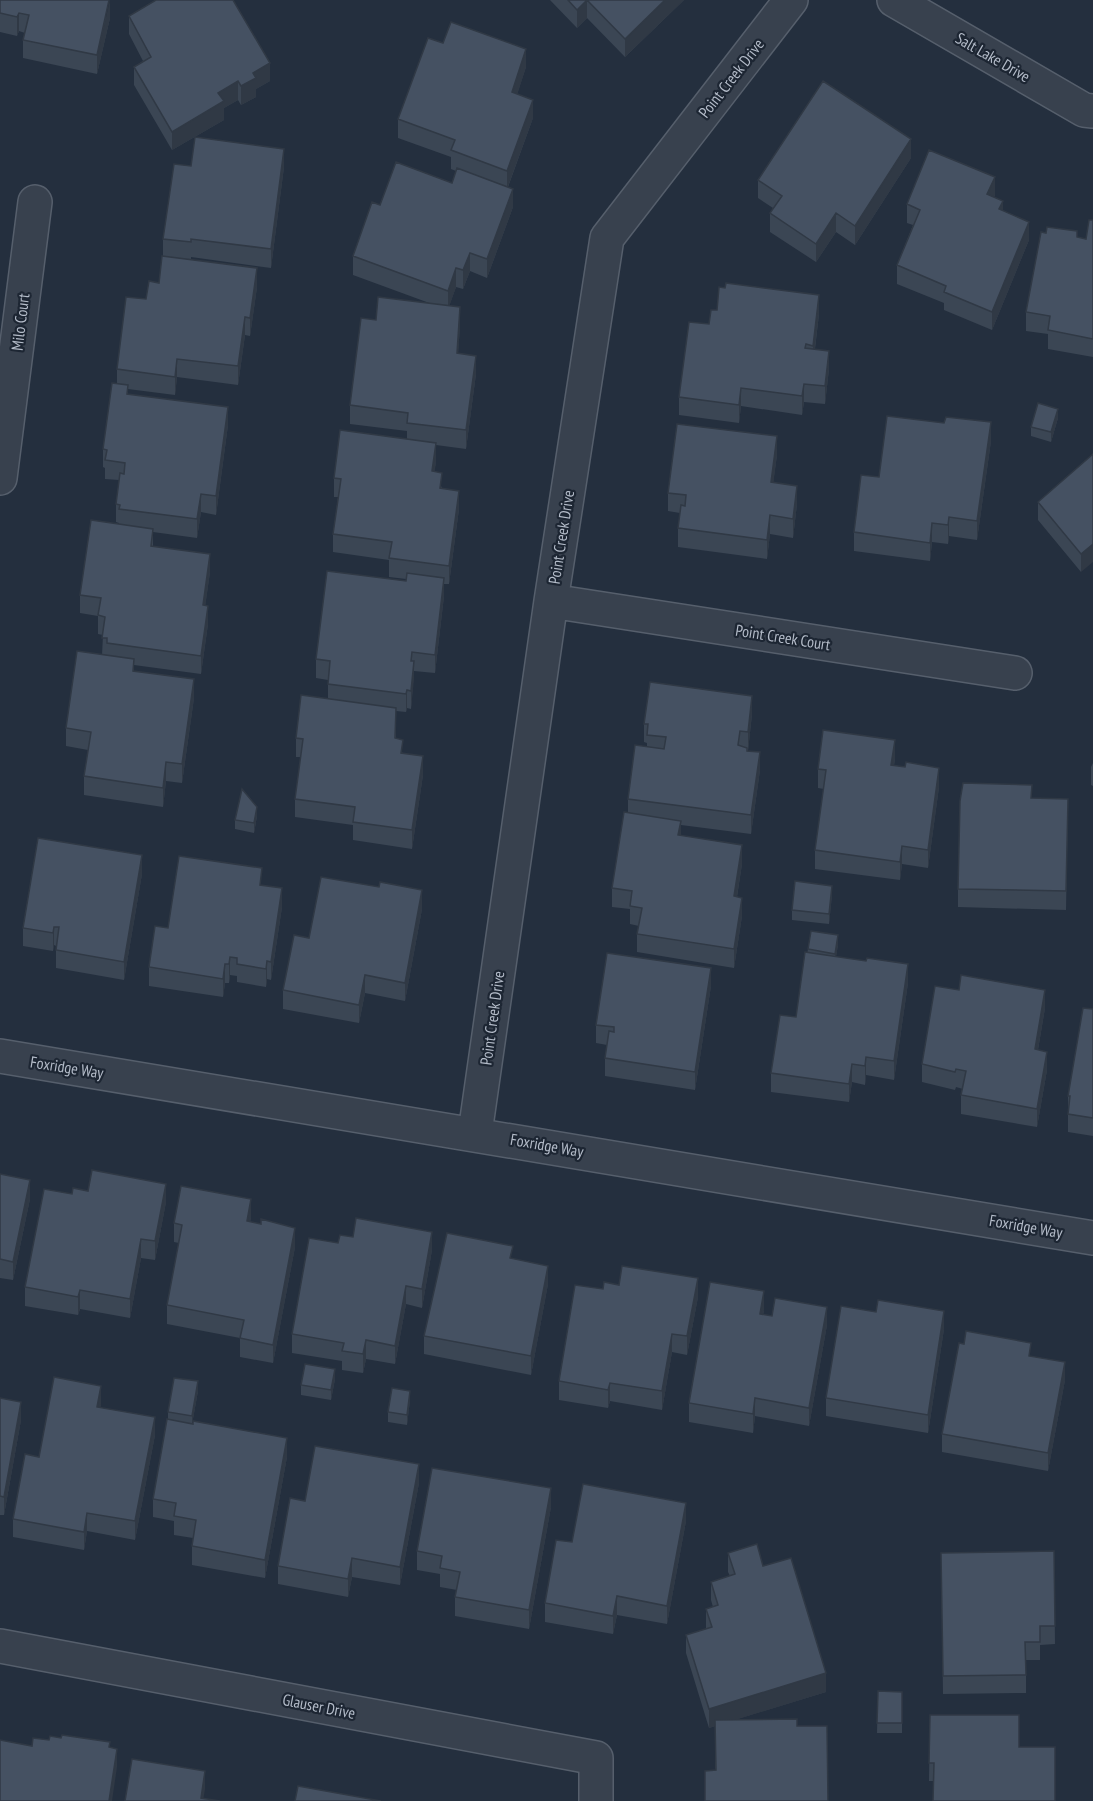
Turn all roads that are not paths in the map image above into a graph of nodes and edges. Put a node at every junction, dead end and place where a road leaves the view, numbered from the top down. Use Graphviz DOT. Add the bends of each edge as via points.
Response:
graph roads {
  1 [pos="791,0"];
  2 [pos="894,0"];
  3 [pos="1093,111"];
  4 [pos="35,202"];
  5 [pos="0,478"];
  6 [pos="551,602"];
  7 [pos="1015,673"];
  8 [pos="0,1056"];
  9 [pos="475,1133"];
  10 [pos="1093,1238"];
  11 [pos="0,1646"];
  12 [pos="596,1801"];
  1 -- 6 [label="street, Point Creek Drive" via="608,238"];
  2 -- 3 [label="street, Salt Lake Drive" via="1084,110"];
  4 -- 5 [label="street, Milo Court"];
  6 -- 7 [label="street, Point Creek Court"];
  6 -- 9 [label="street, Point Creek Drive"];
  8 -- 9 [label="street, Foxridge Way"];
  9 -- 10 [label="street, Foxridge Way"];
  11 -- 12 [label="street, Glauser Drive" via="596,1758"];
}
